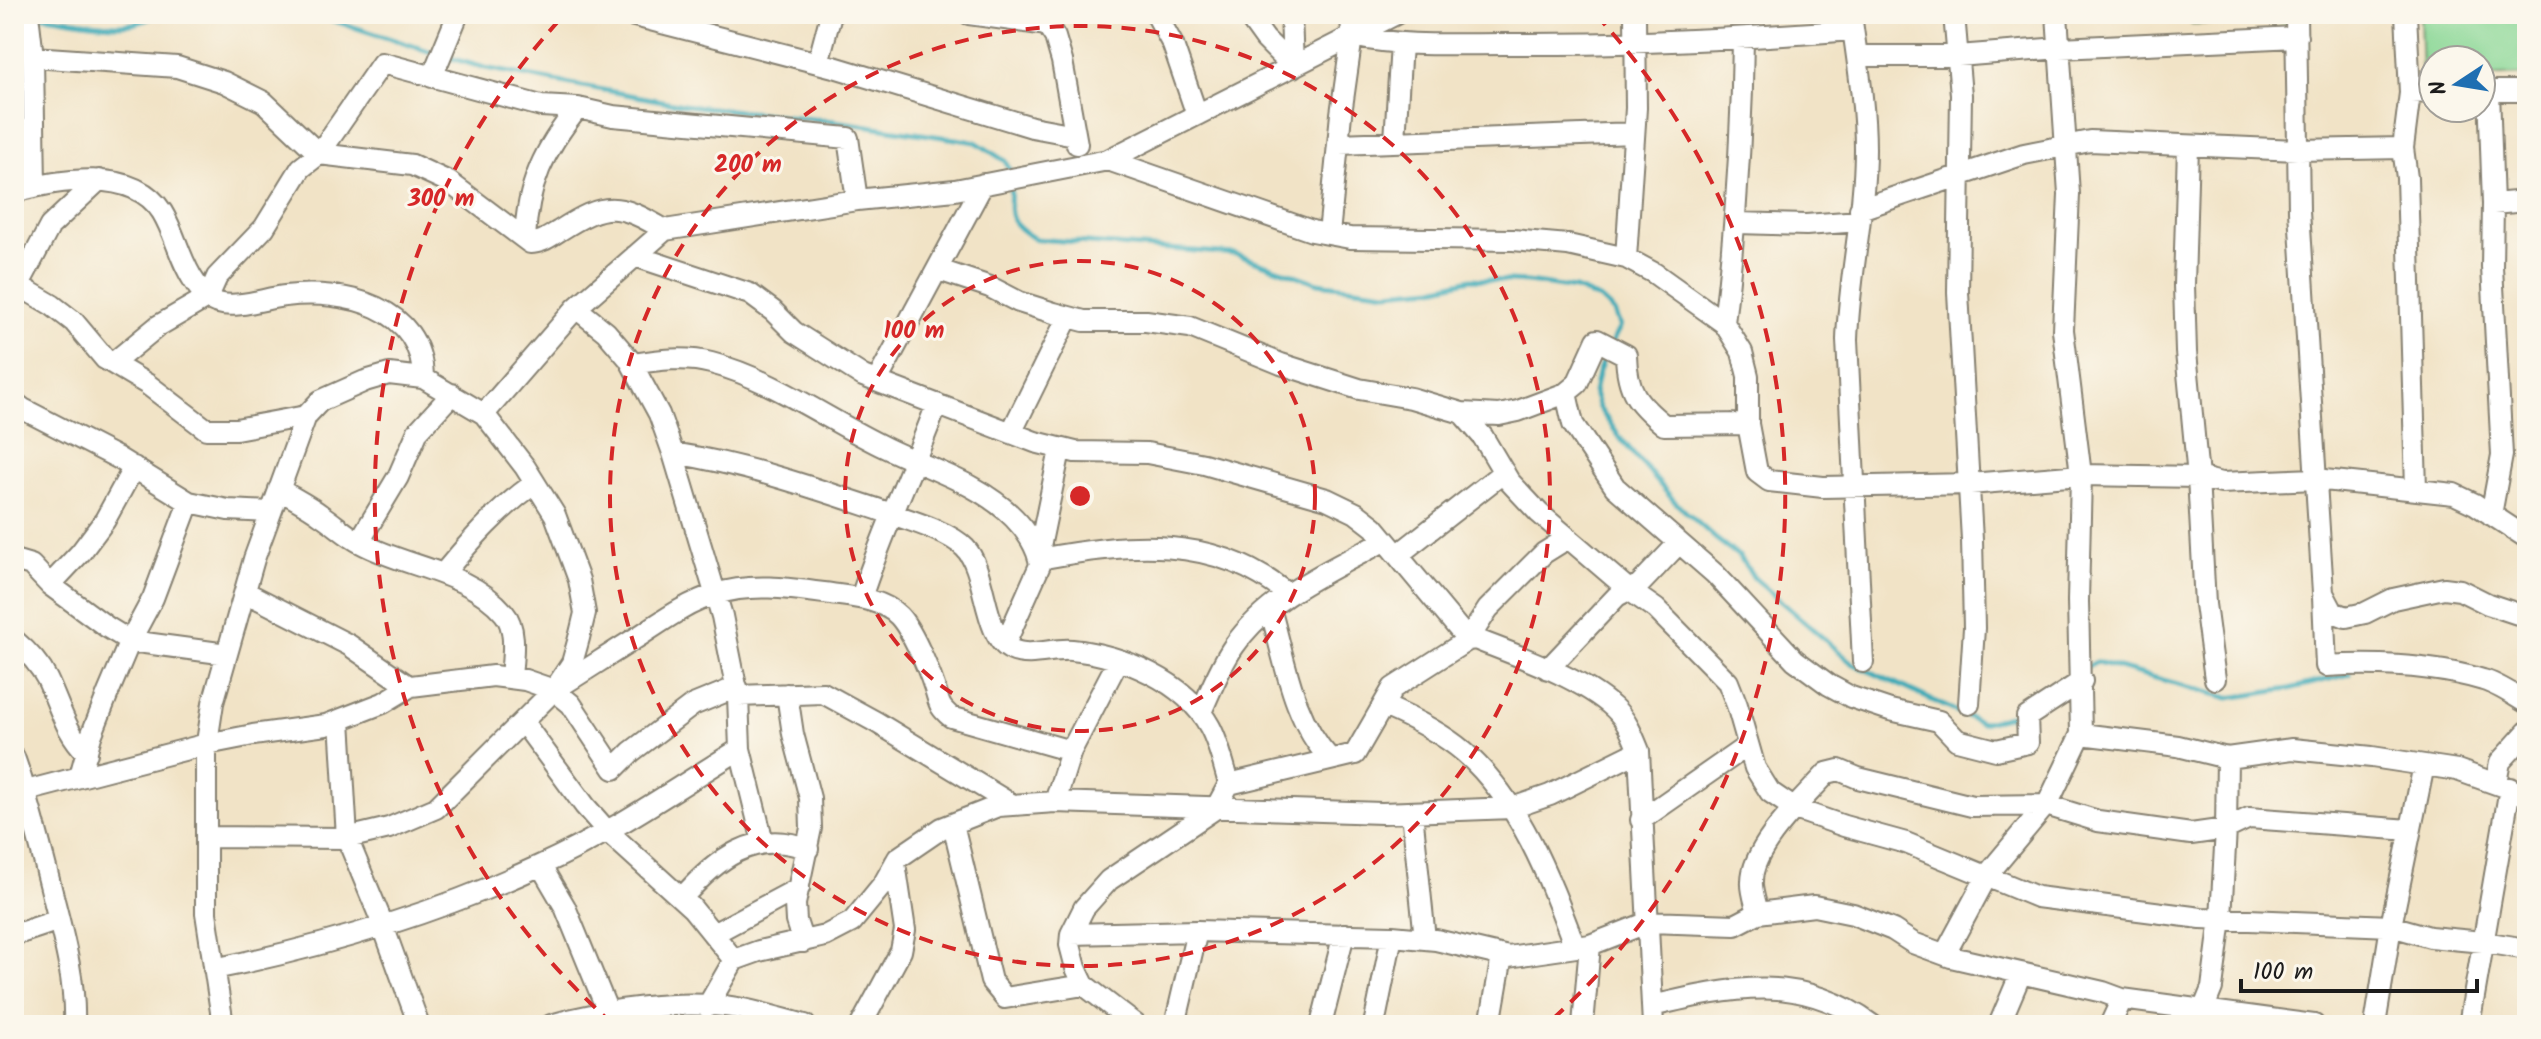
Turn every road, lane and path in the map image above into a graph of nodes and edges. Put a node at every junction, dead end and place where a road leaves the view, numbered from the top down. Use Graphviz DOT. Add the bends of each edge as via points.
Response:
graph roads {
  1 [pos="458,14"];
  2 [pos="831,14"];
  3 [pos="969,14"];
  4 [pos="1156,14"];
  5 [pos="1247,14"];
  6 [pos="1291,14"];
  7 [pos="1351,14"];
  8 [pos="1396,14"];
  9 [pos="1635,14"];
  10 [pos="1954,14"];
  11 [pos="2057,14"];
  12 [pos="2296,14"];
  13 [pos="2406,14"];
  14 [pos="631,15"];
  15 [pos="1043,19"];
  16 [pos="29,20"];
  17 [pos="1852,22"];
  18 [pos="1352,36"];
  19 [pos="2297,37"];
  20 [pos="1743,39"];
  21 [pos="1636,42"];
  22 [pos="1401,44"];
  23 [pos="2060,48"];
  24 [pos="1857,56"];
  25 [pos="1958,56"];
  26 [pos="33,57"];
  27 [pos="818,63"];
  28 [pos="1293,67"];
  29 [pos="435,71"];
  30 [pos="2497,91"];
  31 [pos="2527,91"];
  32 [pos="2410,93"];
  33 [pos="2417,93"];
  34 [pos="578,108"];
  35 [pos="1197,115"];
  36 [pos="2487,124"];
  37 [pos="1634,133"];
  38 [pos="1075,135"];
  39 [pos="1395,140"];
  40 [pos="1339,144"];
  41 [pos="2065,144"];
  42 [pos="2188,146"];
  43 [pos="2403,148"];
  44 [pos="2298,150"];
  45 [pos="319,154"];
  46 [pos="1108,160"];
  47 [pos="1081,164"];
  48 [pos="1959,175"];
  49 [pos="99,180"];
  50 [pos="992,182"];
  51 [pos="35,186"];
  52 [pos="14,192"];
  53 [pos="857,200"];
  54 [pos="2527,201"];
  55 [pos="2493,204"];
  56 [pos="1860,215"];
  57 [pos="1737,223"];
  58 [pos="665,230"];
  59 [pos="1329,234"];
  60 [pos="525,239"];
  61 [pos="635,256"];
  62 [pos="1626,258"];
  63 [pos="939,270"];
  64 [pos="15,291"];
  65 [pos="208,297"];
  66 [pos="576,308"];
  67 [pos="1068,317"];
  68 [pos="1724,323"];
  69 [pos="113,363"];
  70 [pos="632,364"];
  71 [pos="423,378"];
  72 [pos="877,381"];
  73 [pos="1566,393"];
  74 [pos="452,394"];
  75 [pos="14,402"];
  76 [pos="937,404"];
  77 [pos="1462,413"];
  78 [pos="484,414"];
  79 [pos="306,416"];
  80 [pos="1748,424"];
  81 [pos="1011,433"];
  82 [pos="1060,450"];
  83 [pos="673,453"];
  84 [pos="916,461"];
  85 [pos="134,467"];
  86 [pos="1504,472"];
  87 [pos="2081,475"];
  88 [pos="2198,477"];
  89 [pos="2315,479"];
  90 [pos="535,483"];
  91 [pos="1970,484"];
  92 [pos="1855,486"];
  93 [pos="279,489"];
  94 [pos="2416,489"];
  95 [pos="189,502"];
  96 [pos="271,512"];
  97 [pos="893,515"];
  98 [pos="2491,515"];
  99 [pos="1568,538"];
  100 [pos="2527,538"];
  101 [pos="359,542"];
  102 [pos="1679,543"];
  103 [pos="1392,547"];
  104 [pos="1039,556"];
  105 [pos="14,560"];
  106 [pos="443,574"];
  107 [pos="50,585"];
  108 [pos="1629,590"];
  109 [pos="245,592"];
  110 [pos="716,593"];
  111 [pos="2323,593"];
  112 [pos="1287,594"];
  113 [pos="861,598"];
  114 [pos="1270,608"];
  115 [pos="2527,617"];
  116 [pos="14,640"];
  117 [pos="1468,640"];
  118 [pos="130,641"];
  119 [pos="1005,644"];
  120 [pos="227,654"];
  121 [pos="1118,661"];
  122 [pos="1863,662"];
  123 [pos="1548,669"];
  124 [pos="2081,674"];
  125 [pos="511,678"];
  126 [pos="2215,679"];
  127 [pos="410,687"];
  128 [pos="554,690"];
  129 [pos="737,691"];
  130 [pos="787,694"];
  131 [pos="2527,703"];
  132 [pos="1969,704"];
  133 [pos="1384,706"];
  134 [pos="1201,712"];
  135 [pos="340,720"];
  136 [pos="523,722"];
  137 [pos="2527,732"];
  138 [pos="2081,734"];
  139 [pos="207,744"];
  140 [pos="1747,746"];
  141 [pos="740,749"];
  142 [pos="1071,751"];
  143 [pos="1639,751"];
  144 [pos="87,753"];
  145 [pos="14,757"];
  146 [pos="2227,758"];
  147 [pos="1330,759"];
  148 [pos="2424,765"];
  149 [pos="80,776"];
  150 [pos="1229,784"];
  151 [pos="2511,788"];
  152 [pos="23,800"];
  153 [pos="1055,802"];
  154 [pos="1011,804"];
  155 [pos="2046,805"];
  156 [pos="1216,808"];
  157 [pos="1512,808"];
  158 [pos="1795,809"];
  159 [pos="1412,812"];
  160 [pos="1641,820"];
  161 [pos="953,824"];
  162 [pos="2226,829"];
  163 [pos="606,830"];
  164 [pos="2410,830"];
  165 [pos="206,837"];
  166 [pos="347,838"];
  167 [pos="763,842"];
  168 [pos="808,849"];
  169 [pos="895,863"];
  170 [pos="541,866"];
  171 [pos="1988,874"];
  172 [pos="799,888"];
  173 [pos="682,898"];
  174 [pos="1758,913"];
  175 [pos="2221,918"];
  176 [pos="59,920"];
  177 [pos="1649,922"];
  178 [pos="2391,926"];
  179 [pos="384,928"];
  180 [pos="1197,931"];
  181 [pos="713,934"];
  182 [pos="1071,934"];
  183 [pos="1344,934"];
  184 [pos="14,935"];
  185 [pos="1392,936"];
  186 [pos="1425,939"];
  187 [pos="803,942"];
  188 [pos="2483,942"];
  189 [pos="1582,946"];
  190 [pos="2527,949"];
  191 [pos="1945,954"];
  192 [pos="1502,956"];
  193 [pos="734,960"];
  194 [pos="214,969"];
  195 [pos="2021,973"];
  196 [pos="1084,985"];
  197 [pos="2122,999"];
  198 [pos="707,1007"];
  199 [pos="608,1012"];
  200 [pos="1652,1016"];
  201 [pos="2200,1018"];
  202 [pos="558,1024"];
  203 [pos="74,1025"];
  204 [pos="223,1025"];
  205 [pos="419,1025"];
  206 [pos="805,1025"];
  207 [pos="861,1025"];
  208 [pos="1136,1025"];
  209 [pos="1175,1025"];
  210 [pos="1321,1025"];
  211 [pos="1374,1025"];
  212 [pos="1490,1025"];
  213 [pos="1583,1025"];
  214 [pos="1872,1025"];
  215 [pos="1999,1025"];
  216 [pos="2110,1025"];
  217 [pos="2311,1025"];
  218 [pos="2375,1025"];
  219 [pos="2469,1025"];
  1 -- 29 [label="street"];
  2 -- 27 [label="street"];
  3 -- 15 [label="street"];
  4 -- 35 [label="street" via="1173,45"];
  5 -- 28 [label="street"];
  6 -- 28 [label="street"];
  7 -- 18 [label="street"];
  8 -- 18 [label="street"];
  9 -- 21 [label="street"];
  10 -- 25 [label="street"];
  11 -- 23 [label="street"];
  12 -- 19 [label="street"];
  13 -- 32 [label="street"];
  14 -- 27 [label="street"];
  15 -- 38 [label="street" via="1062,61"];
  16 -- 26 [label="street"];
  17 -- 20 [label="street"];
  17 -- 24 [label="street"];
  18 -- 22 [label="street"];
  18 -- 28 [label="street"];
  18 -- 40 [label="street"];
  19 -- 23 [label="street"];
  19 -- 44 [label="street"];
  20 -- 21 [label="street"];
  20 -- 57 [label="street"];
  21 -- 22 [label="street"];
  21 -- 37 [label="street"];
  22 -- 39 [label="street"];
  23 -- 25 [label="street"];
  23 -- 41 [label="street"];
  24 -- 25 [label="street"];
  24 -- 56 [label="street" via="1865,150"];
  25 -- 48 [label="street"];
  26 -- 45 [label="street" via="177,67 224,82 264,102"];
  26 -- 51 [label="street"];
  27 -- 38 [label="street"];
  28 -- 35 [label="street"];
  29 -- 34 [label="street" via="541,106"];
  29 -- 45 [label="street" via="382,63"];
  30 -- 31 [label="street"];
  32 -- 33 [label="street"];
  32 -- 43 [label="street"];
  34 -- 53 [label="street" via="613,116 848,138"];
  34 -- 60 [label="street" via="541,163 526,213"];
  35 -- 46 [label="street"];
  36 -- 55 [label="street"];
  37 -- 39 [label="street"];
  37 -- 62 [label="street"];
  38 -- 47 [label="street"];
  39 -- 40 [label="street"];
  40 -- 59 [label="street"];
  41 -- 42 [label="street"];
  41 -- 48 [label="street"];
  41 -- 87 [label="street" via="2069,240 2063,330"];
  42 -- 44 [label="street"];
  42 -- 88 [label="street" via="2186,352"];
  43 -- 44 [label="street"];
  43 -- 94 [label="street"];
  44 -- 89 [label="street"];
  45 -- 60 [label="street" via="412,165 449,182"];
  45 -- 65 [label="street" via="301,168 264,228 217,277"];
  46 -- 47 [label="street"];
  46 -- 59 [label="street"];
  47 -- 50 [label="street"];
  48 -- 56 [label="street"];
  48 -- 91 [label="street" via="1958,292"];
  49 -- 51 [label="street"];
  49 -- 64 [label="street" via="50,226"];
  49 -- 65 [label="street" via="151,197 189,274"];
  50 -- 53 [label="street"];
  50 -- 63 [label="street"];
  51 -- 52 [label="street"];
  53 -- 58 [label="street"];
  54 -- 55 [label="street"];
  55 -- 98 [label="street" via="2502,455"];
  56 -- 57 [label="street" via="1806,225"];
  56 -- 92 [label="street" via="1847,340"];
  57 -- 68 [label="street"];
  58 -- 60 [label="street" via="626,210 607,208 589,212 541,243"];
  58 -- 61 [label="street"];
  59 -- 62 [label="street" via="1541,242"];
  61 -- 66 [label="street"];
  61 -- 72 [label="street" via="750,294 794,332"];
  62 -- 68 [label="street"];
  63 -- 67 [label="street"];
  63 -- 72 [label="street"];
  64 -- 69 [label="street" via="28,291 52,305"];
  65 -- 69 [label="street" via="158,326"];
  65 -- 71 [label="street" via="234,304 329,295 369,304 402,322 417,342"];
  66 -- 70 [label="street" via="606,332"];
  66 -- 78 [label="street"];
  67 -- 77 [label="street" via="1190,327 1359,389"];
  67 -- 81 [label="street"];
  68 -- 80 [label="street" via="1742,352 1748,376"];
  69 -- 79 [label="street" via="206,429"];
  70 -- 83 [label="street"];
  70 -- 84 [label="street" via="686,359 711,363 779,390"];
  71 -- 74 [label="street"];
  71 -- 79 [label="street" via="389,374 365,381 320,401"];
  72 -- 76 [label="street"];
  73 -- 77 [label="street" via="1499,415"];
  73 -- 80 [label="street" via="1577,384 1597,340 1626,355 1627,380 1645,409 1664,425"];
  73 -- 102 [label="street" via="1573,424 1615,487"];
  74 -- 78 [label="street"];
  74 -- 101 [label="street" via="418,431"];
  75 -- 85 [label="street"];
  76 -- 81 [label="street"];
  76 -- 84 [label="street"];
  77 -- 86 [label="street"];
  78 -- 90 [label="street"];
  79 -- 93 [label="street"];
  80 -- 92 [label="street" via="1757,472 1769,481"];
  81 -- 82 [label="street"];
  82 -- 103 [label="street" via="1147,453 1327,499 1356,513"];
  82 -- 104 [label="street"];
  83 -- 97 [label="street" via="772,474"];
  83 -- 110 [label="street"];
  84 -- 97 [label="street"];
  84 -- 104 [label="street" via="1002,508"];
  85 -- 95 [label="street"];
  85 -- 107 [label="street" via="105,520"];
  86 -- 99 [label="street"];
  86 -- 103 [label="street"];
  87 -- 88 [label="street"];
  87 -- 91 [label="street"];
  87 -- 124 [label="street"];
  88 -- 89 [label="street" via="2221,483"];
  88 -- 126 [label="street"];
  89 -- 94 [label="street"];
  89 -- 111 [label="street"];
  90 -- 106 [label="street" via="484,524"];
  90 -- 128 [label="street" via="555,515 585,613 572,663"];
  91 -- 92 [label="street"];
  91 -- 132 [label="street" via="1974,628"];
  92 -- 122 [label="street"];
  93 -- 96 [label="street"];
  93 -- 101 [label="street"];
  94 -- 98 [label="street" via="2454,494"];
  95 -- 96 [label="street"];
  95 -- 118 [label="street" via="153,598"];
  96 -- 109 [label="street"];
  97 -- 113 [label="street"];
  97 -- 119 [label="street" via="968,549 990,618"];
  98 -- 100 [label="street"];
  99 -- 108 [label="street"];
  99 -- 117 [label="street" via="1544,553 1488,609"];
  101 -- 106 [label="street"];
  102 -- 108 [label="street"];
  102 -- 124 [label="street" via="1795,660 1829,685 1875,705 1939,721 1957,740 1996,750 2028,743 2027,717"];
  103 -- 112 [label="street"];
  103 -- 117 [label="street"];
  104 -- 112 [label="street" via="1141,547 1194,549 1257,571"];
  104 -- 119 [label="street" via="1040,565"];
  105 -- 107 [label="street" via="31,565"];
  106 -- 125 [label="street" via="506,614 512,636"];
  107 -- 118 [label="street"];
  108 -- 123 [label="street" via="1617,596"];
  108 -- 140 [label="street" via="1656,609 1728,682"];
  109 -- 120 [label="street"];
  109 -- 127 [label="street" via="349,645"];
  110 -- 113 [label="street" via="786,589"];
  110 -- 128 [label="street" via="683,608"];
  110 -- 129 [label="street"];
  111 -- 115 [label="street" via="2333,612 2346,617 2444,588"];
  111 -- 131 [label="street" via="2326,666 2394,664 2486,680"];
  112 -- 114 [label="street"];
  113 -- 142 [label="street" via="885,606 911,631 939,706 951,717"];
  114 -- 134 [label="street" via="1235,645"];
  114 -- 147 [label="street" via="1294,700"];
  116 -- 144 [label="street" via="45,676 73,740"];
  117 -- 123 [label="street"];
  117 -- 133 [label="street" via="1393,688"];
  118 -- 120 [label="street"];
  118 -- 144 [label="street"];
  119 -- 121 [label="street" via="1011,650 1068,649"];
  120 -- 139 [label="street"];
  121 -- 134 [label="street" via="1163,682"];
  121 -- 142 [label="street"];
  123 -- 143 [label="street" via="1615,709"];
  124 -- 138 [label="street"];
  125 -- 127 [label="street"];
  125 -- 128 [label="street"];
  127 -- 135 [label="street"];
  128 -- 129 [label="street" via="571,704 614,769 693,705"];
  128 -- 136 [label="street"];
  129 -- 130 [label="street"];
  129 -- 141 [label="street"];
  130 -- 154 [label="street" via="823,693 842,702"];
  130 -- 168 [label="street" via="810,798"];
  133 -- 147 [label="street" via="1355,754"];
  133 -- 157 [label="street" via="1420,722 1464,752"];
  134 -- 150 [label="street"];
  135 -- 139 [label="street"];
  135 -- 166 [label="street"];
  136 -- 163 [label="street"];
  136 -- 166 [label="street" via="436,808"];
  137 -- 151 [label="street" via="2500,762"];
  138 -- 146 [label="street"];
  138 -- 155 [label="street"];
  139 -- 149 [label="street"];
  139 -- 165 [label="street"];
  140 -- 158 [label="street" via="1770,792"];
  140 -- 160 [label="street"];
  141 -- 163 [label="street"];
  141 -- 167 [label="street"];
  142 -- 153 [label="street"];
  143 -- 157 [label="street"];
  143 -- 160 [label="street"];
  144 -- 149 [label="street"];
  145 -- 152 [label="street"];
  146 -- 148 [label="street" via="2292,749"];
  146 -- 162 [label="street"];
  147 -- 150 [label="street"];
  148 -- 151 [label="street"];
  148 -- 164 [label="street"];
  149 -- 152 [label="street"];
  150 -- 156 [label="street"];
  151 -- 188 [label="street"];
  152 -- 176 [label="street"];
  153 -- 154 [label="street"];
  153 -- 156 [label="street"];
  154 -- 161 [label="street"];
  155 -- 158 [label="street" via="1972,806 1839,770 1827,773"];
  155 -- 162 [label="street" via="2098,821 2179,833"];
  155 -- 171 [label="street"];
  156 -- 159 [label="street"];
  156 -- 182 [label="street" via="1109,880 1084,908"];
  157 -- 159 [label="street"];
  157 -- 189 [label="street"];
  158 -- 171 [label="street"];
  158 -- 174 [label="street" via="1758,856 1751,881"];
  159 -- 186 [label="street"];
  160 -- 177 [label="street"];
  161 -- 169 [label="street" via="918,842"];
  161 -- 196 [label="street" via="991,981 1005,998"];
  162 -- 164 [label="street" via="2249,818"];
  162 -- 175 [label="street"];
  163 -- 170 [label="street"];
  163 -- 173 [label="street"];
  164 -- 178 [label="street"];
  165 -- 166 [label="street"];
  165 -- 194 [label="street" via="206,913"];
  166 -- 179 [label="street"];
  167 -- 168 [label="street" via="791,842"];
  167 -- 173 [label="street" via="730,855"];
  168 -- 172 [label="street"];
  169 -- 187 [label="street" via="852,922"];
  169 -- 207 [label="street" via="905,930 901,951"];
  170 -- 179 [label="street"];
  170 -- 199 [label="street" via="565,907"];
  171 -- 175 [label="street" via="2037,897"];
  171 -- 191 [label="street"];
  172 -- 181 [label="street"];
  172 -- 187 [label="street" via="796,921"];
  173 -- 181 [label="street"];
  174 -- 177 [label="street" via="1735,925"];
  174 -- 191 [label="street" via="1814,906 1853,914"];
  175 -- 178 [label="street"];
  175 -- 201 [label="street" via="2212,988"];
  176 -- 184 [label="street"];
  176 -- 203 [label="street" via="75,1000"];
  177 -- 189 [label="street"];
  177 -- 200 [label="street"];
  178 -- 188 [label="street" via="2430,937"];
  178 -- 218 [label="street"];
  179 -- 194 [label="street"];
  179 -- 205 [label="street"];
  180 -- 182 [label="street"];
  180 -- 183 [label="street"];
  180 -- 209 [label="street"];
  181 -- 193 [label="street"];
  182 -- 196 [label="street"];
  183 -- 185 [label="street"];
  183 -- 210 [label="street"];
  185 -- 186 [label="street"];
  185 -- 211 [label="street"];
  186 -- 192 [label="street"];
  187 -- 193 [label="street"];
  188 -- 190 [label="street"];
  188 -- 219 [label="street"];
  189 -- 192 [label="street"];
  189 -- 213 [label="street"];
  191 -- 195 [label="street"];
  192 -- 212 [label="street"];
  193 -- 198 [label="street"];
  194 -- 204 [label="street"];
  195 -- 197 [label="street"];
  195 -- 215 [label="street"];
  196 -- 208 [label="street"];
  197 -- 201 [label="street"];
  197 -- 216 [label="street"];
  198 -- 199 [label="street"];
  198 -- 206 [label="street" via="735,1008"];
  199 -- 202 [label="street"];
  200 -- 214 [label="street" via="1721,990 1766,988 1810,993 1850,1009"];
  201 -- 217 [label="street"];
}
